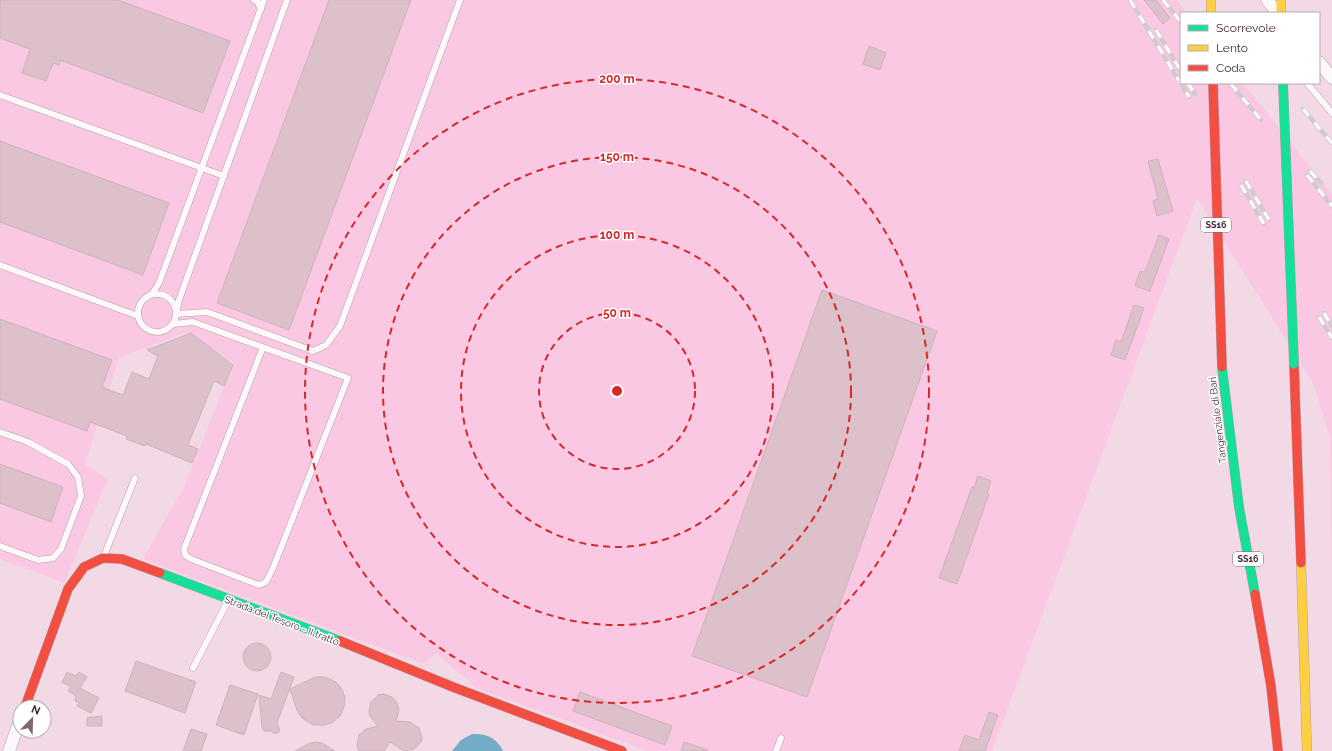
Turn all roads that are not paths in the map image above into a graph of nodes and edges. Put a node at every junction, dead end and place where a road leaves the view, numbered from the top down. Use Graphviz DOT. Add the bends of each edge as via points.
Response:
graph roads {
  1 [pos="254,0"];
  2 [pos="264,0"];
  3 [pos="287,0"];
  4 [pos="460,0"];
  5 [pos="1211,0"];
  6 [pos="261,9"];
  7 [pos="1211,12"];
  8 [pos="1320,63"];
  9 [pos="1332,78"];
  10 [pos="1213,84"];
  11 [pos="1283,84"];
  12 [pos="1308,84"];
  13 [pos="0,95"];
  14 [pos="1332,113"];
  15 [pos="202,168"];
  16 [pos="224,176"];
  17 [pos="0,265"];
  18 [pos="152,294"];
  19 [pos="176,314"];
  20 [pos="138,316"];
  21 [pos="173,324"];
  22 [pos="263,347"];
  23 [pos="0,432"];
  24 [pos="135,478"];
  25 [pos="0,546"];
  26 [pos="103,558"];
  27 [pos="229,600"];
  28 [pos="193,668"];
  29 [pos="28,699"];
  30 [pos="781,738"];
  31 [pos="13,739"];
  32 [pos="9,751"];
  33 [pos="622,751"];
  34 [pos="776,751"];
  35 [pos="1278,751"];
  36 [pos="1307,751"];
  1 -- 6 [label="lane"];
  2 -- 6 [label="lane"];
  3 -- 16 [label="lane"];
  4 -- 19 [label="lane" via="340,326 326,345 313,351 207,312"];
  5 -- 7 [label="main road"];
  6 -- 15 [label="lane"];
  8 -- 9 [label="street"];
  10 -- 35 [label="main road, Tangenziale di Bari / SS16, bridge" via="1222,367 1239,507 1271,686"];
  11 -- 36 [label="main road, bridge"];
  12 -- 14 [label="lane"];
  13 -- 15 [label="lane"];
  15 -- 16 [label="lane"];
  15 -- 18 [label="lane" via="159,283"];
  16 -- 19 [label="lane"];
  17 -- 20 [label="lane"];
  18 -- 19 [label="lane" via="167,297 174,304"];
  18 -- 20 [label="lane" via="142,301"];
  19 -- 21 [label="lane"];
  20 -- 21 [label="lane" via="142,326 154,332 168,329"];
  21 -- 22 [label="lane" via="193,322"];
  22 -- 22 [label="lane" via="348,378 274,568 266,582 259,585 191,559 185,555 184,549"];
  23 -- 25 [label="lane" via="28,442 68,464 78,477 81,496 60,549 53,558 38,560"];
  24 -- 26 [label="lane"];
  26 -- 27 [label="main road, Strada del Tesoro - II tratto" via="122,559"];
  26 -- 29 [label="main road" via="84,568 68,589"];
  27 -- 28 [label="lane"];
  27 -- 33 [label="main road, Strada del Tesoro - II tratto"];
  30 -- 34 [label="lane"];
  31 -- 32 [label="street"];
}
